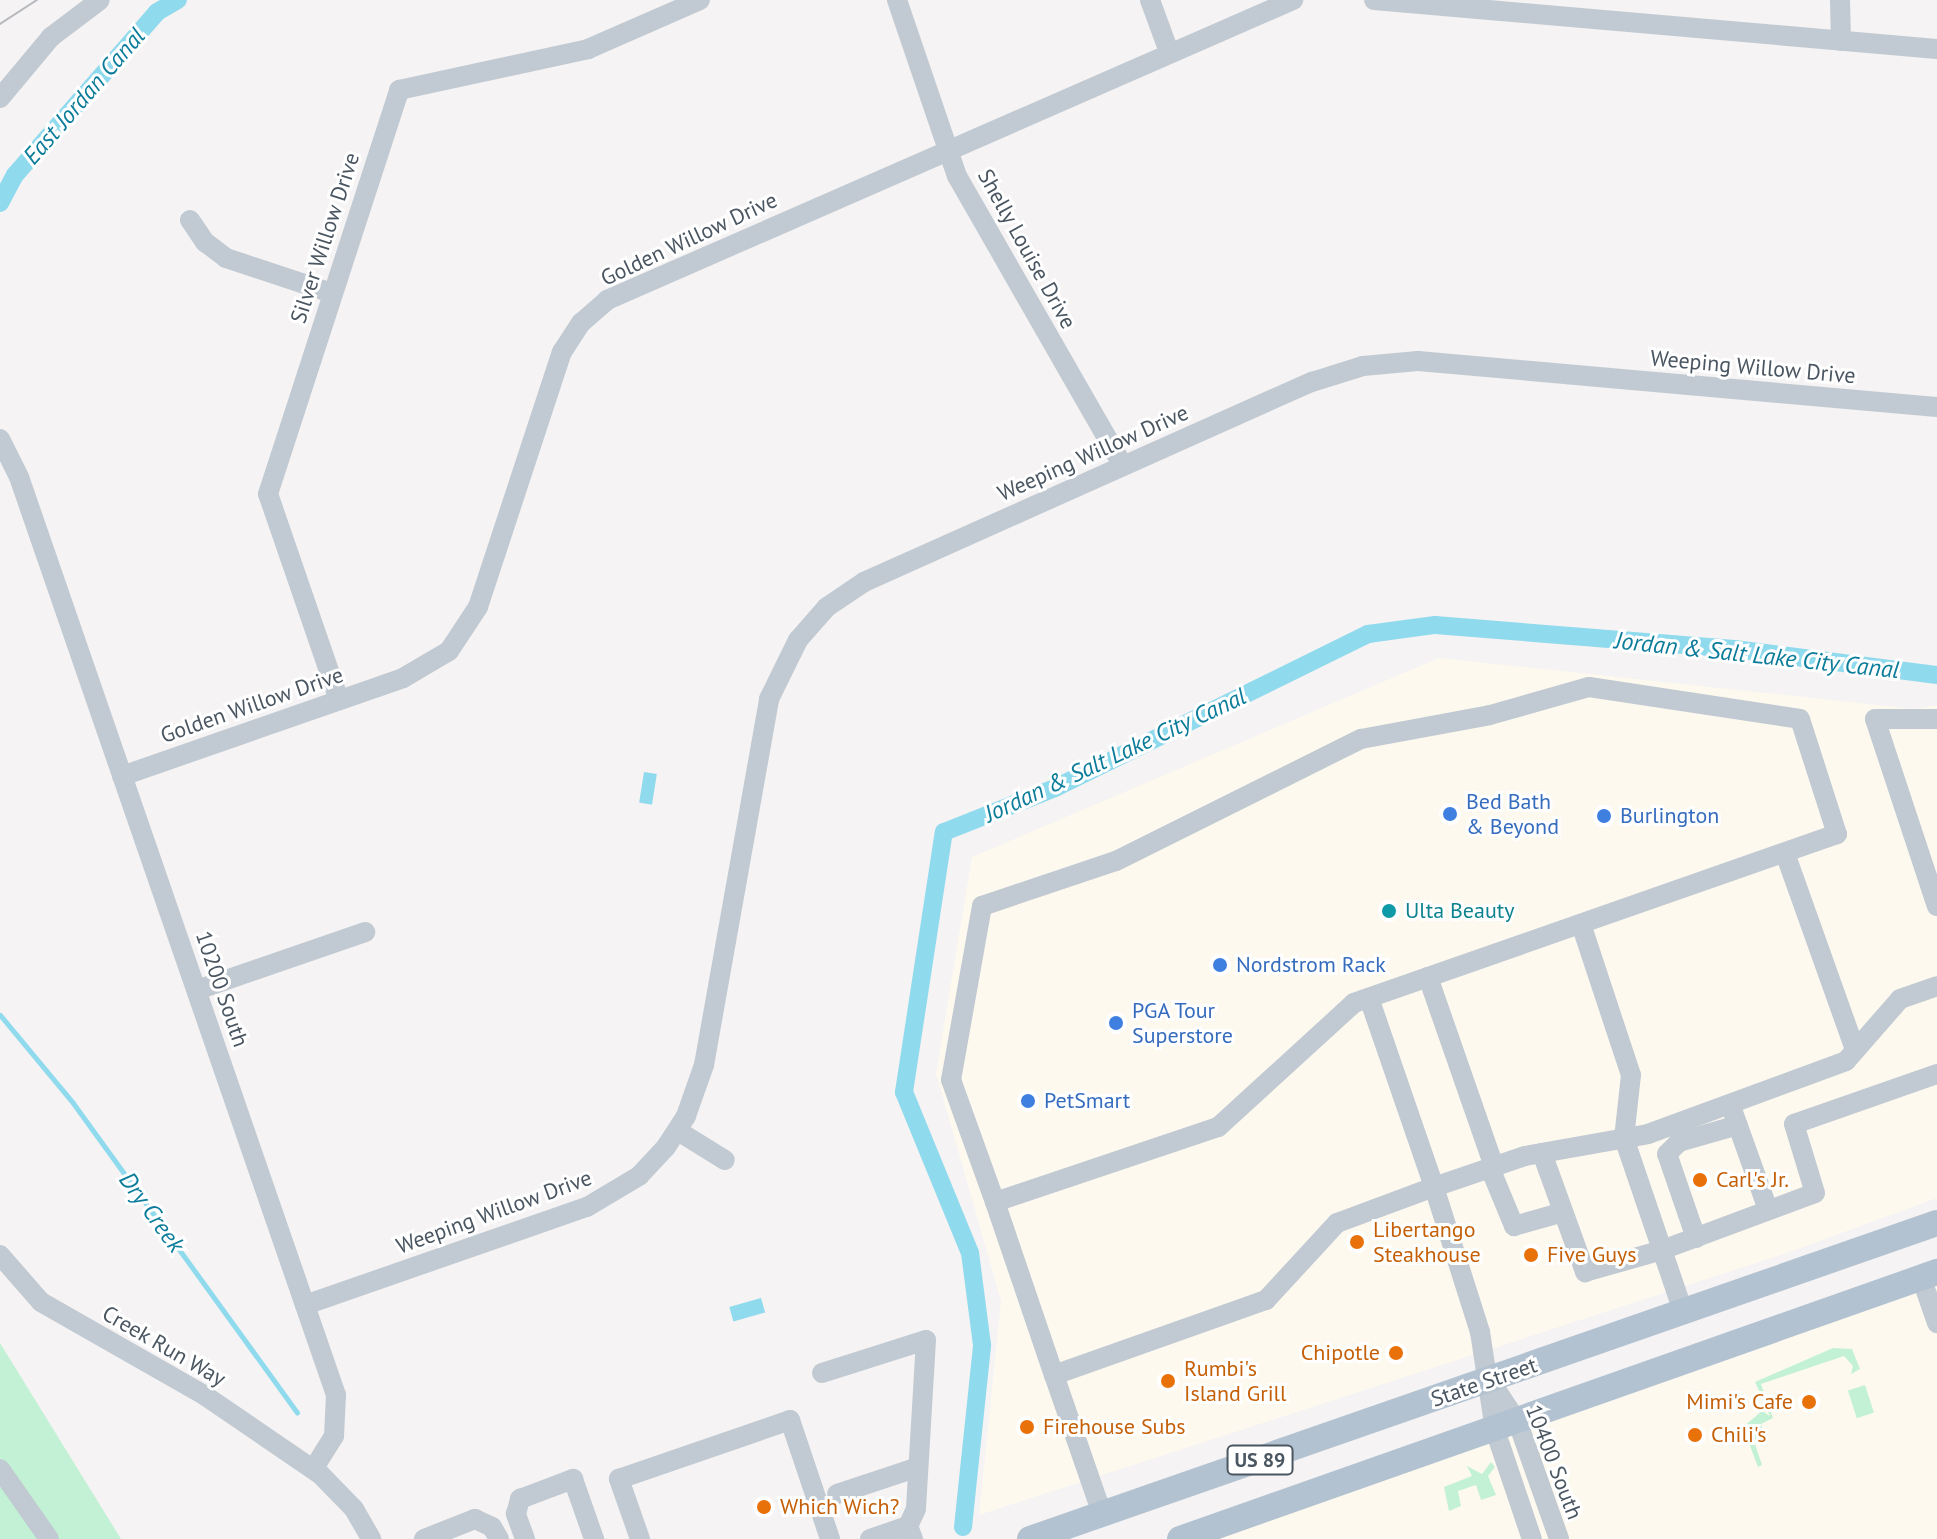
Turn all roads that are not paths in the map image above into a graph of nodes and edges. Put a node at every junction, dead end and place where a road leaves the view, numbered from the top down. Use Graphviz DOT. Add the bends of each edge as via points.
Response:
graph roads {
  1 [pos="100,0"];
  2 [pos="700,0"];
  3 [pos="897,0"];
  4 [pos="1150,0"];
  5 [pos="1293,0"];
  6 [pos="1374,0"];
  7 [pos="1386,0"];
  8 [pos="1840,0"];
  9 [pos="1841,41"];
  10 [pos="1937,49"];
  11 [pos="1169,52"];
  12 [pos="0,98"];
  13 [pos="948,149"];
  14 [pos="190,220"];
  15 [pos="332,293"];
  16 [pos="1937,407"];
  17 [pos="2,446"];
  18 [pos="1123,466"];
  19 [pos="339,700"];
  20 [pos="1937,719"];
  21 [pos="122,776"];
  22 [pos="1785,853"];
  23 [pos="1937,906"];
  24 [pos="1581,924"];
  25 [pos="365,932"];
  26 [pos="1428,977"];
  27 [pos="1937,986"];
  28 [pos="197,990"];
  29 [pos="1369,998"];
  30 [pos="1855,1050"];
  31 [pos="1937,1074"];
  32 [pos="1730,1105"];
  33 [pos="1738,1125"];
  34 [pos="678,1131"];
  35 [pos="1624,1138"];
  36 [pos="1542,1153"];
  37 [pos="725,1160"];
  38 [pos="1492,1167"];
  39 [pos="1434,1187"];
  40 [pos="995,1202"];
  41 [pos="1768,1210"];
  42 [pos="1563,1212"];
  43 [pos="1937,1223"];
  44 [pos="1696,1238"];
  45 [pos="1662,1250"];
  46 [pos="0,1255"];
  47 [pos="1929,1274"];
  48 [pos="305,1305"];
  49 [pos="1683,1311"];
  50 [pos="1937,1323"];
  51 [pos="822,1373"];
  52 [pos="1054,1375"];
  53 [pos="1490,1380"];
  54 [pos="1506,1426"];
  55 [pos="918,1467"];
  56 [pos="0,1469"];
  57 [pos="313,1469"];
  58 [pos="837,1494"];
  59 [pos="1102,1514"];
  60 [pos="911,1533"];
  61 [pos="49,1539"];
  62 [pos="371,1539"];
  63 [pos="424,1539"];
  64 [pos="499,1539"];
  65 [pos="525,1539"];
  66 [pos="594,1539"];
  67 [pos="640,1539"];
  68 [pos="830,1539"];
  69 [pos="870,1539"];
  70 [pos="1030,1539"];
  71 [pos="1180,1539"];
  72 [pos="1532,1539"];
  73 [pos="1559,1539"];
  1 -- 12 [label="street" via="51,37"];
  2 -- 15 [label="street, Silver Willow Drive" via="588,49 399,90"];
  3 -- 13 [label="street, Shelly Louise Drive"];
  4 -- 11 [label="street"];
  5 -- 11 [label="street, Golden Willow Drive"];
  6 -- 7 [label="street"];
  7 -- 9 [label="street"];
  8 -- 9 [label="street"];
  9 -- 10 [label="street"];
  11 -- 13 [label="street, Golden Willow Drive"];
  13 -- 18 [label="street, Shelly Louise Drive" via="974,209"];
  13 -- 19 [label="street, Golden Willow Drive" via="623,292 594,311 559,360 470,623 449,651 420,671"];
  14 -- 15 [label="street" via="205,242 226,258"];
  15 -- 19 [label="street, Silver Willow Drive" via="268,494"];
  16 -- 18 [label="street, Weeping Willow Drive" via="1418,361 1382,363 1312,382"];
  17 -- 21 [label="street, 10200 South"];
  18 -- 34 [label="street, Weeping Willow Drive" via="864,582 827,607 798,640 769,699 704,1065"];
  19 -- 21 [label="street, Golden Willow Drive"];
  20 -- 23 [label="street" via="1875,719"];
  21 -- 28 [label="street, 10200 South"];
  22 -- 24 [label="street"];
  22 -- 30 [label="street"];
  22 -- 40 [label="street" via="1837,834 1800,719 1589,687 1490,715 1361,739 1116,861 982,906 951,1080"];
  24 -- 26 [label="street"];
  24 -- 35 [label="street" via="1631,1075"];
  25 -- 28 [label="street"];
  26 -- 29 [label="street"];
  26 -- 38 [label="street"];
  27 -- 30 [label="street" via="1900,999"];
  28 -- 48 [label="street, 10200 South"];
  29 -- 39 [label="street, 10400 South"];
  29 -- 40 [label="street" via="1354,1003 1218,1127"];
  30 -- 32 [label="street" via="1846,1061"];
  31 -- 41 [label="street" via="1794,1124 1815,1193"];
  32 -- 33 [label="street"];
  32 -- 35 [label="street"];
  33 -- 41 [label="street"];
  33 -- 44 [label="street" via="1679,1142 1667,1154"];
  34 -- 37 [label="street"];
  34 -- 48 [label="street, Weeping Willow Drive" via="639,1176 605,1198"];
  35 -- 36 [label="street"];
  35 -- 45 [label="street"];
  36 -- 38 [label="street"];
  36 -- 42 [label="street"];
  38 -- 39 [label="street"];
  38 -- 42 [label="street" via="1514,1226"];
  39 -- 52 [label="street" via="1337,1223 1266,1300"];
  39 -- 53 [label="street, 10400 South"];
  40 -- 52 [label="street"];
  41 -- 44 [label="street"];
  42 -- 45 [label="street" via="1585,1272"];
  43 -- 49 [label="main road, State Street / US 89"];
  44 -- 45 [label="street"];
  45 -- 49 [label="street"];
  46 -- 57 [label="street, Creek Run Way" via="41,1302 193,1389"];
  47 -- 50 [label="street"];
  47 -- 54 [label="main road, US 89"];
  48 -- 57 [label="street, 10200 South" via="338,1404 334,1436"];
  49 -- 53 [label="main road, State Street / US 89"];
  51 -- 55 [label="street" via="926,1340"];
  52 -- 59 [label="street"];
  53 -- 54 [label="street, 10400 South"];
  53 -- 59 [label="main road, State Street / US 89"];
  54 -- 71 [label="main road, US 89"];
  54 -- 72 [label="street, 10400 South"];
  54 -- 73 [label="street, 10400 South"];
  55 -- 58 [label="street"];
  55 -- 60 [label="street"];
  56 -- 61 [label="street"];
  57 -- 62 [label="street" via="344,1497"];
  59 -- 70 [label="main road, State Street / US 89"];
  60 -- 69 [label="street"];
  63 -- 64 [label="street" via="475,1519 492,1527"];
  65 -- 66 [label="street" via="516,1514 520,1499 573,1479"];
  67 -- 68 [label="street" via="619,1479 790,1420"];
}
